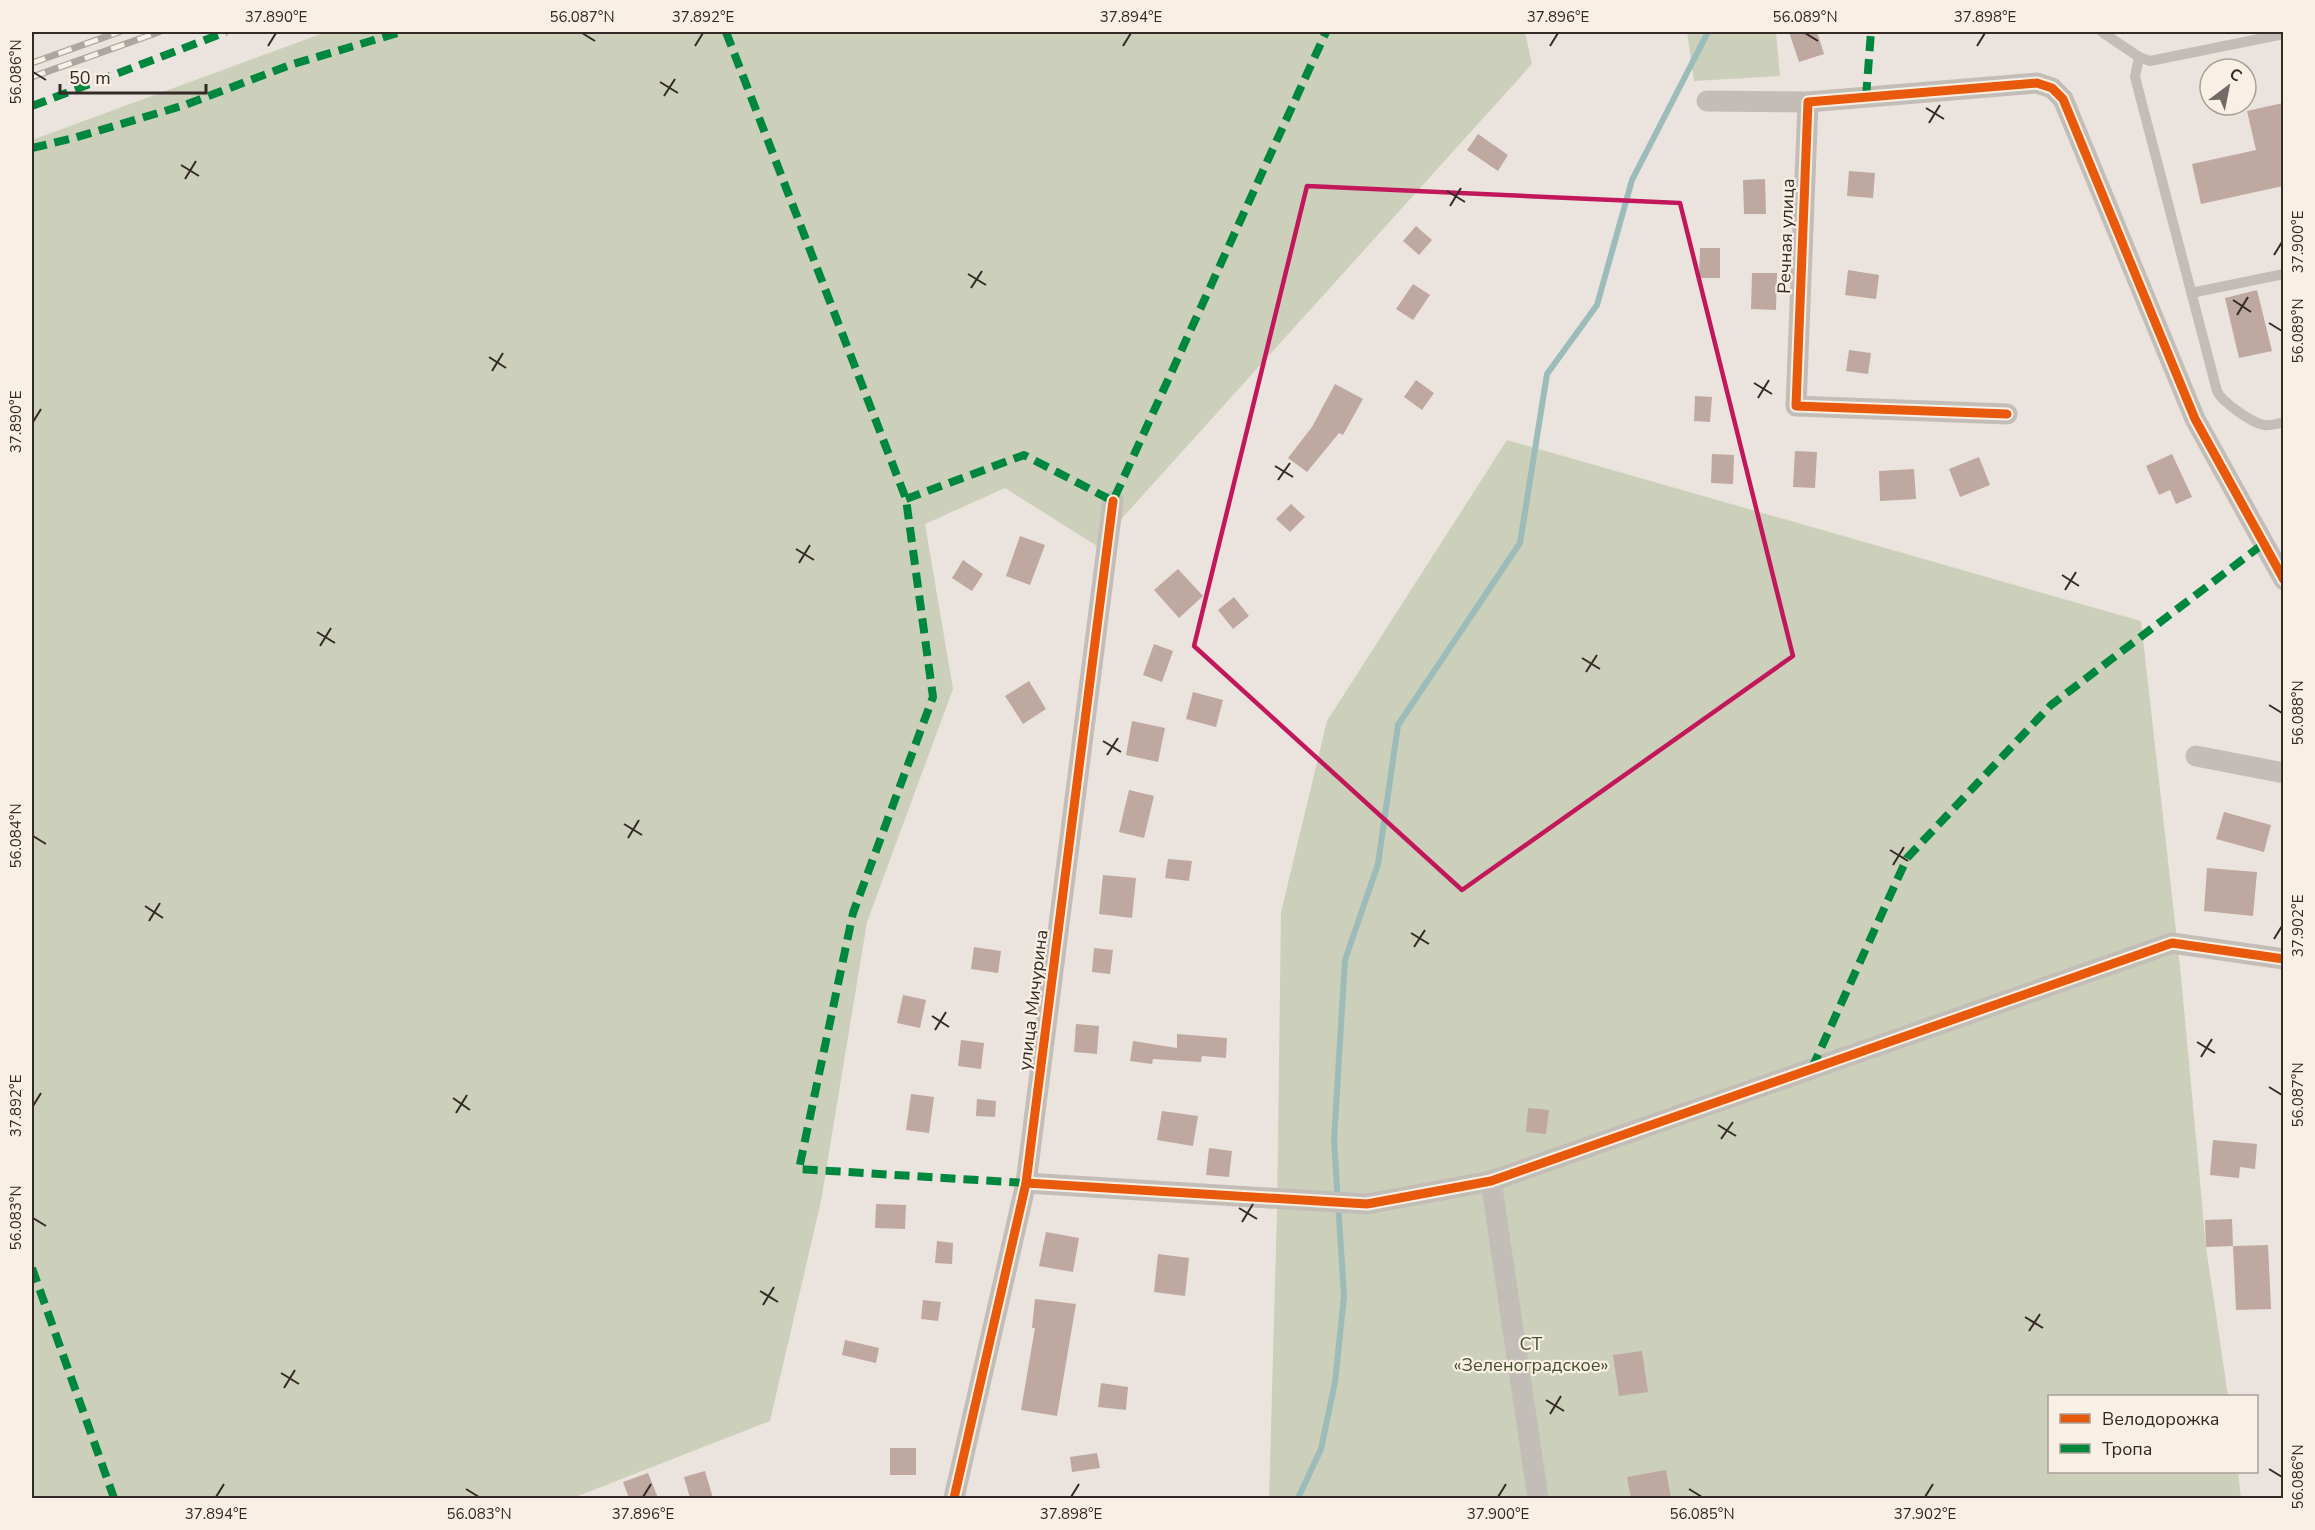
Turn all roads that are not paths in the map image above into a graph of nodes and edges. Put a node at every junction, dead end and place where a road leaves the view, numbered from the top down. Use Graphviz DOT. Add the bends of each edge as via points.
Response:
graph roads {
  1 [pos="2102,32"];
  2 [pos="2283,34"];
  3 [pos="2139,57"];
  4 [pos="1707,101"];
  5 [pos="1808,102"];
  6 [pos="2283,274"];
  7 [pos="2191,293"];
  8 [pos="2007,414"];
  9 [pos="2283,422"];
  10 [pos="1113,501"];
  11 [pos="2283,580"];
  12 [pos="2196,756"];
  13 [pos="2283,773"];
  14 [pos="2283,959"];
  15 [pos="1491,1181"];
  16 [pos="1026,1183"];
  17 [pos="954,1498"];
  18 [pos="1538,1498"];
  1 -- 3 [label="lane"];
  2 -- 3 [label="lane" via="2159,60"];
  3 -- 7 [label="lane" via="2135,77"];
  4 -- 5 [label="street"];
  5 -- 8 [label="street, Речная улица" via="1796,406"];
  5 -- 11 [label="street" via="2037,83 2052,88 2063,99 2195,419"];
  6 -- 7 [label="lane"];
  7 -- 9 [label="lane" via="2219,396 2256,422"];
  10 -- 16 [label="street, улица Мичурина"];
  12 -- 13 [label="street"];
  14 -- 15 [label="street" via="2172,943"];
  15 -- 16 [label="street" via="1367,1204"];
  15 -- 18 [label="street"];
  16 -- 17 [label="street, улица Мичурина"];
}
